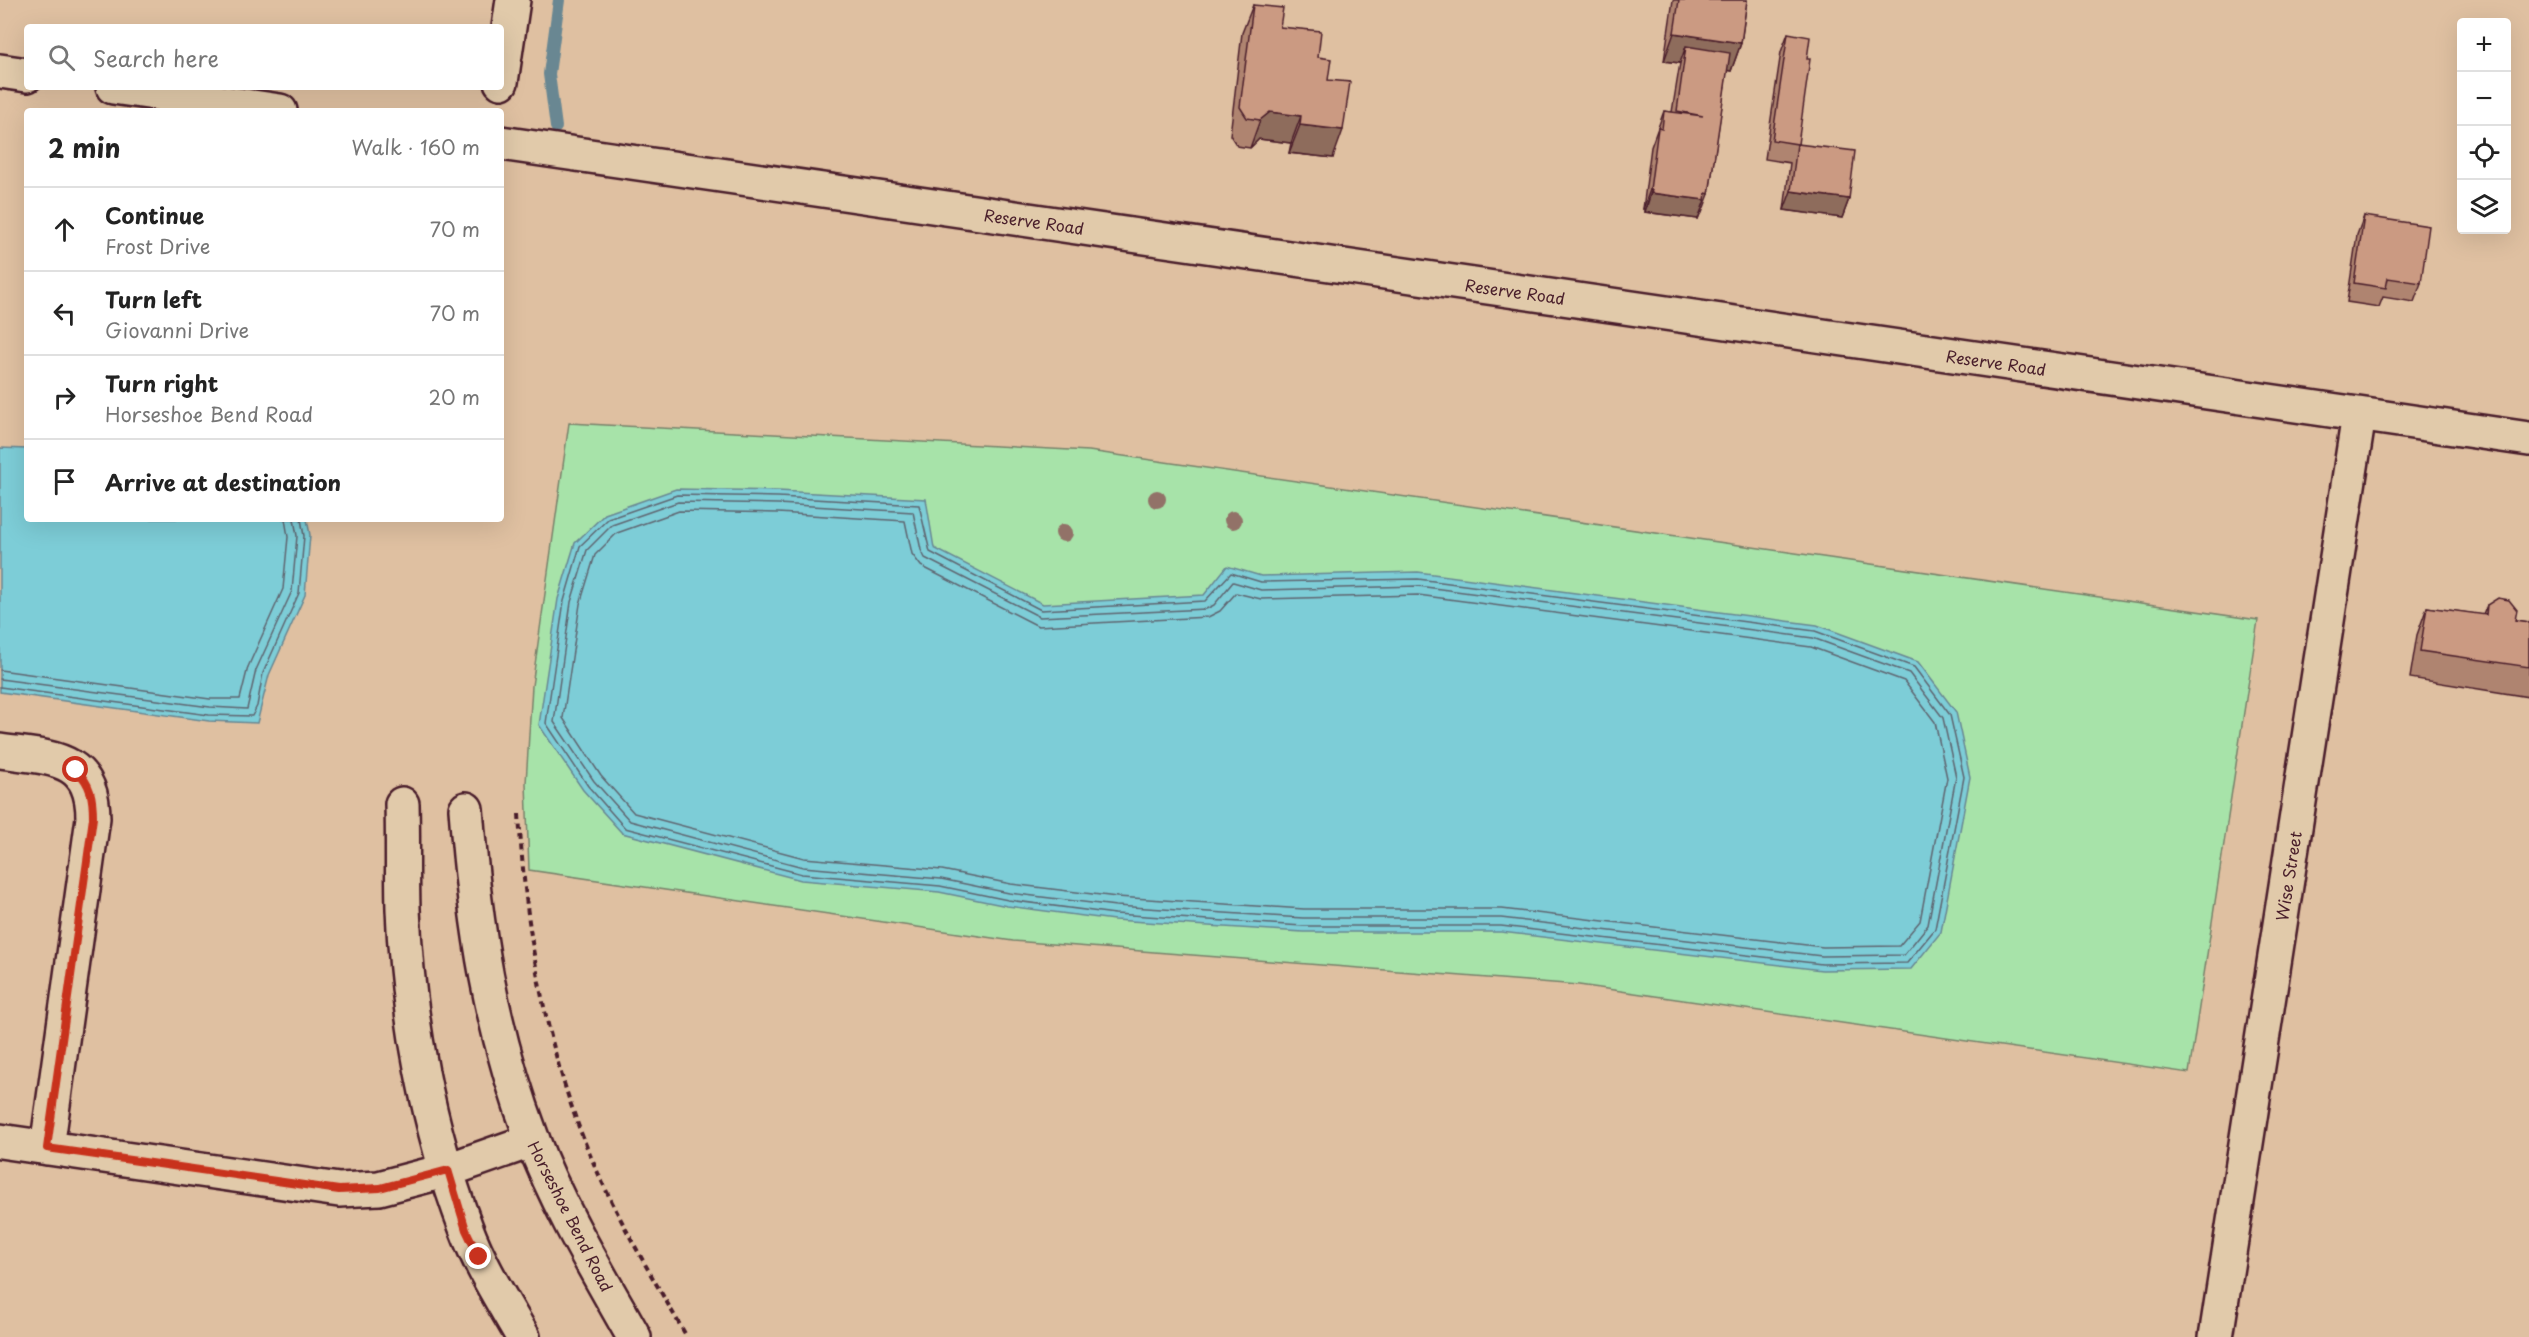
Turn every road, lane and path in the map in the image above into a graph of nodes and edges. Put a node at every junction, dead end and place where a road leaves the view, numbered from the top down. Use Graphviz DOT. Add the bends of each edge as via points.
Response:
graph roads {
  1 [pos="513,0"];
  2 [pos="504,62"];
  3 [pos="0,71"];
  4 [pos="24,75"];
  5 [pos="134,90"];
  6 [pos="500,90"];
  7 [pos="259,108"];
  8 [pos="497,108"];
  9 [pos="504,143"];
  10 [pos="2359,415"];
  11 [pos="2529,439"];
  12 [pos="0,751"];
  13 [pos="402,804"];
  14 [pos="466,809"];
  15 [pos="519,814"];
  16 [pos="533,1140"];
  17 [pos="0,1141"];
  18 [pos="47,1148"];
  19 [pos="448,1170"];
  20 [pos="523,1337"];
  21 [pos="634,1337"];
  22 [pos="687,1337"];
  23 [pos="2216,1337"];
  1 -- 2 [label="street"];
  3 -- 4 [label="street"];
  5 -- 7 [label="street"];
  6 -- 8 [label="street"];
  9 -- 10 [label="street, Reserve Road"];
  10 -- 11 [label="street, Reserve Road"];
  10 -- 23 [label="street, Wise Street"];
  12 -- 18 [label="street" via="67,764 84,778 93,802"];
  13 -- 19 [label="street" via="403,908 410,990 423,1071"];
  14 -- 16 [label="street, Horseshoe Bend Road" via="481,957 501,1044"];
  15 -- 22 [label="path" via="530,939 563,1082 609,1195"];
  16 -- 19 [label="street"];
  16 -- 21 [label="street, Horseshoe Bend Road"];
  17 -- 18 [label="street"];
  18 -- 19 [label="street" via="339,1190 380,1188"];
  19 -- 20 [label="street" via="470,1239"];
}
